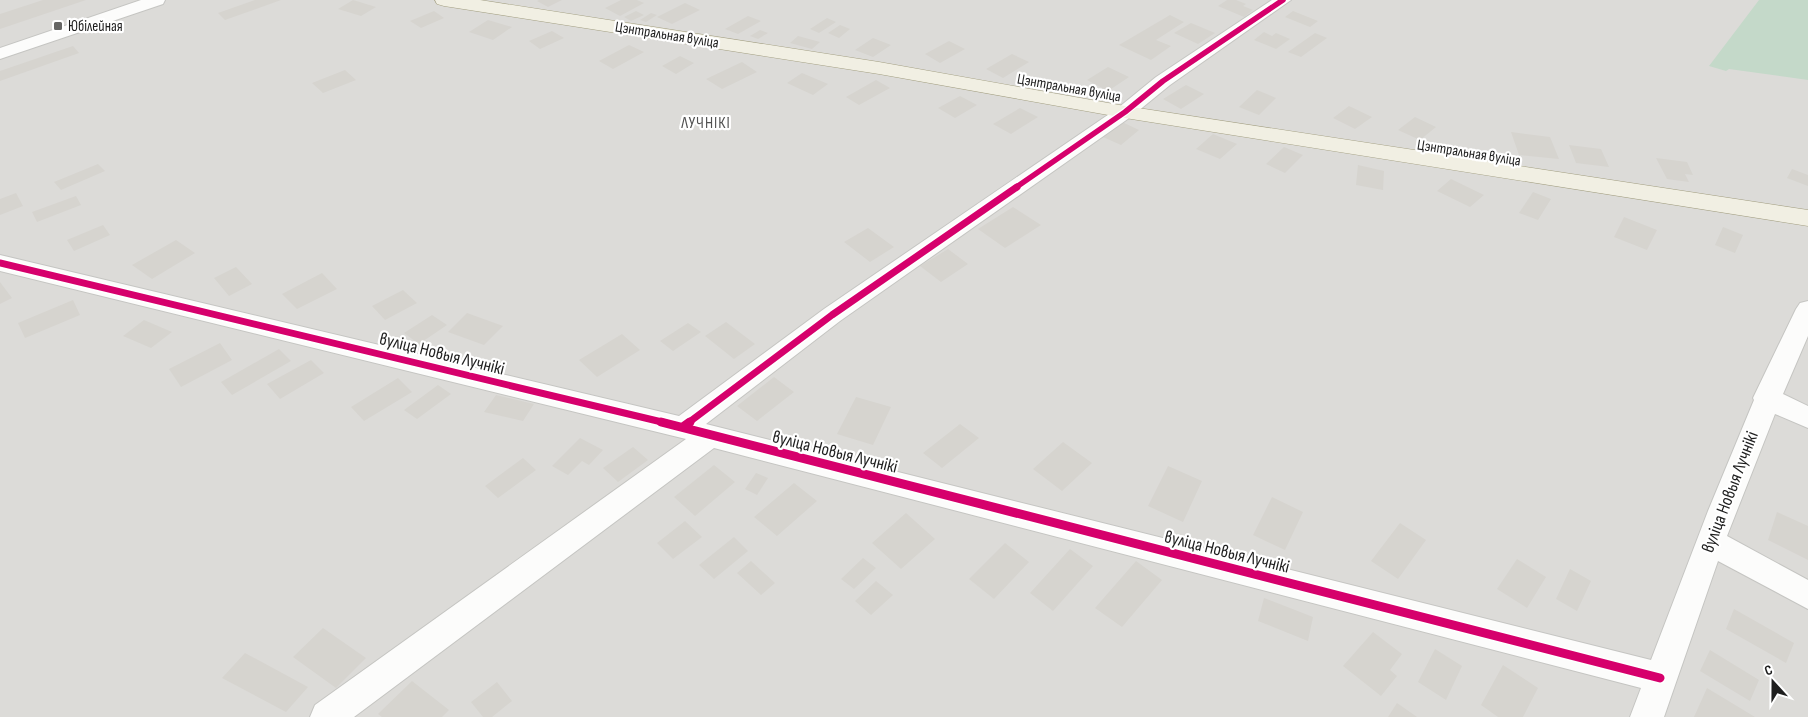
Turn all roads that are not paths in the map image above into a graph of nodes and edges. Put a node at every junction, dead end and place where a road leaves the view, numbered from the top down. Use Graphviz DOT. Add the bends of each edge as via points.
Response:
graph roads {
  1 [pos="157,0"];
  2 [pos="444,0"];
  3 [pos="1283,0"];
  4 [pos="0,54"];
  5 [pos="1125,112"];
  6 [pos="1808,218"];
  7 [pos="0,263"];
  8 [pos="1808,309"];
  9 [pos="1766,398"];
  10 [pos="1808,418"];
  11 [pos="696,432"];
  12 [pos="1710,542"];
  13 [pos="1808,595"];
  14 [pos="1660,678"];
  15 [pos="327,717"];
  16 [pos="1647,717"];
  1 -- 4 [label="street"];
  2 -- 5 [label="main road, Цэнтральная вуліца" via="879,68"];
  3 -- 5 [label="street" via="1163,81"];
  5 -- 6 [label="main road, Цэнтральная вуліца"];
  5 -- 11 [label="street" via="832,315"];
  7 -- 11 [label="street, вуліца Новыя Лучнікі"];
  8 -- 9 [label="street, вуліца Новыя Лучнікі"];
  9 -- 10 [label="street"];
  9 -- 12 [label="street, вуліца Новыя Лучнікі"];
  11 -- 14 [label="street, вуліца Новыя Лучнікі"];
  11 -- 15 [label="street"];
  12 -- 13 [label="street"];
  12 -- 14 [label="street, вуліца Новыя Лучнікі"];
  14 -- 16 [label="street, вуліца Новыя Лучнікі"];
}
